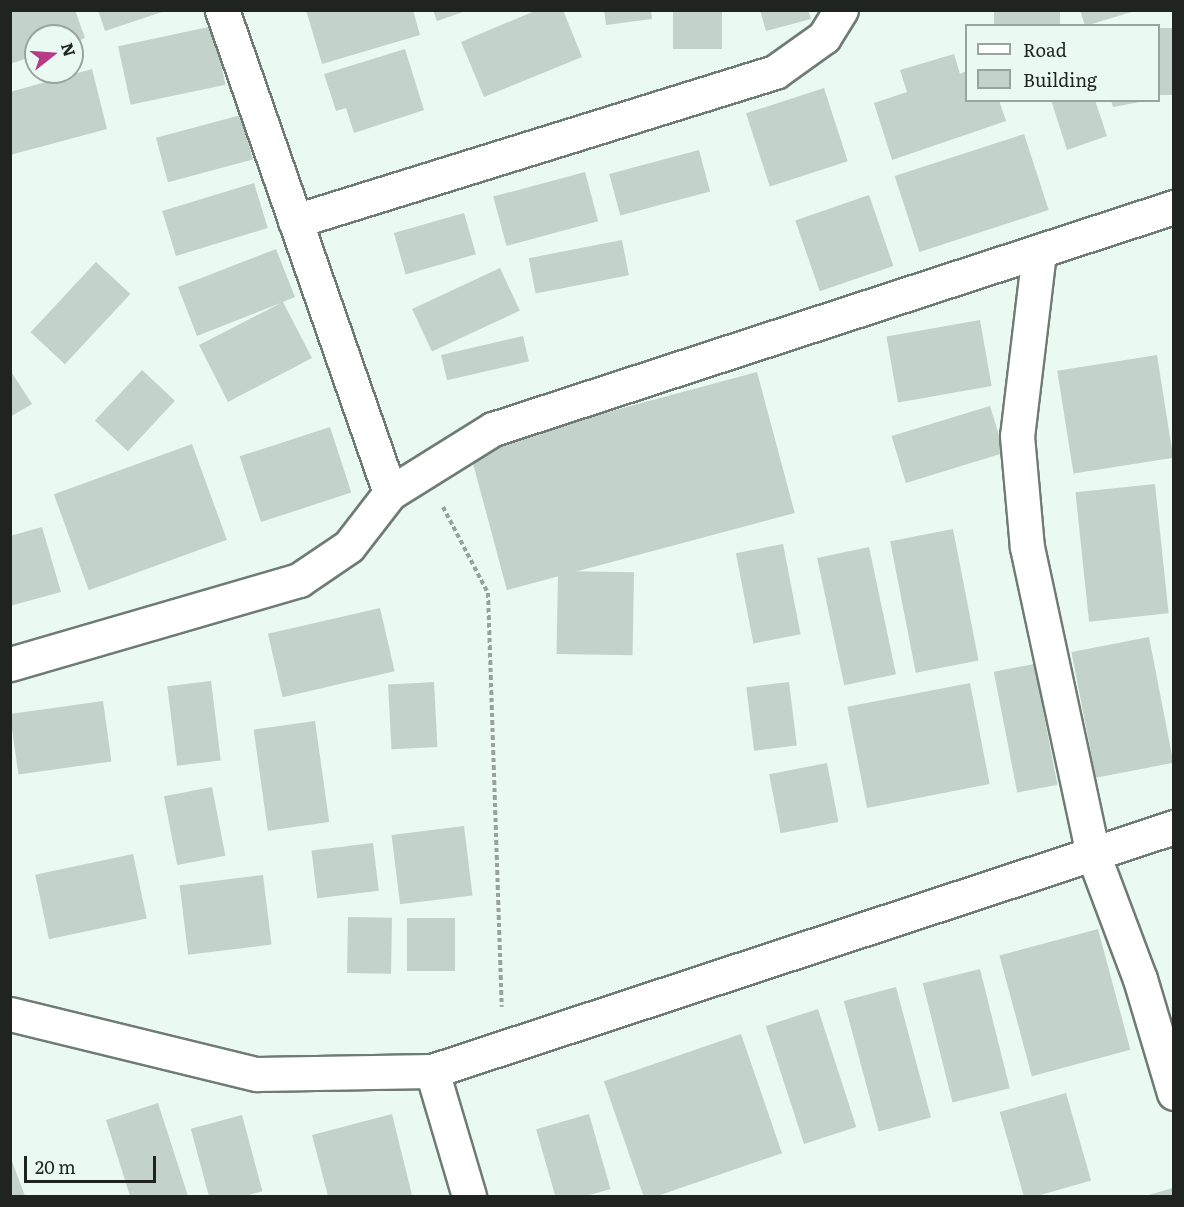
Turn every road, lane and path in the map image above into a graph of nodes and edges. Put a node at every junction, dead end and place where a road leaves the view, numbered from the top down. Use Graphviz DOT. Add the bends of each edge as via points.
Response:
graph roads {
  1 [pos="222,10"];
  2 [pos="841,10"];
  3 [pos="1173,207"];
  4 [pos="295,222"];
  5 [pos="1039,252"];
  6 [pos="390,493"];
  7 [pos="10,664"];
  8 [pos="1173,827"];
  9 [pos="1093,854"];
  10 [pos="10,1014"];
  11 [pos="504,1048"];
  12 [pos="432,1071"];
  13 [pos="1173,1093"];
  14 [pos="469,1197"];
  1 -- 4 [label="street"];
  2 -- 4 [label="street" via="824,37 775,72"];
  3 -- 5 [label="street"];
  4 -- 6 [label="street"];
  5 -- 6 [label="street" via="493,429"];
  5 -- 9 [label="street" via="1017,436 1027,547"];
  6 -- 7 [label="street" via="349,546 299,580"];
  6 -- 11 [label="path" via="440,501 488,593"];
  8 -- 9 [label="street"];
  9 -- 11 [label="street"];
  9 -- 13 [label="street" via="1140,979"];
  10 -- 12 [label="street" via="257,1074"];
  11 -- 12 [label="street"];
  12 -- 14 [label="street"];
}
